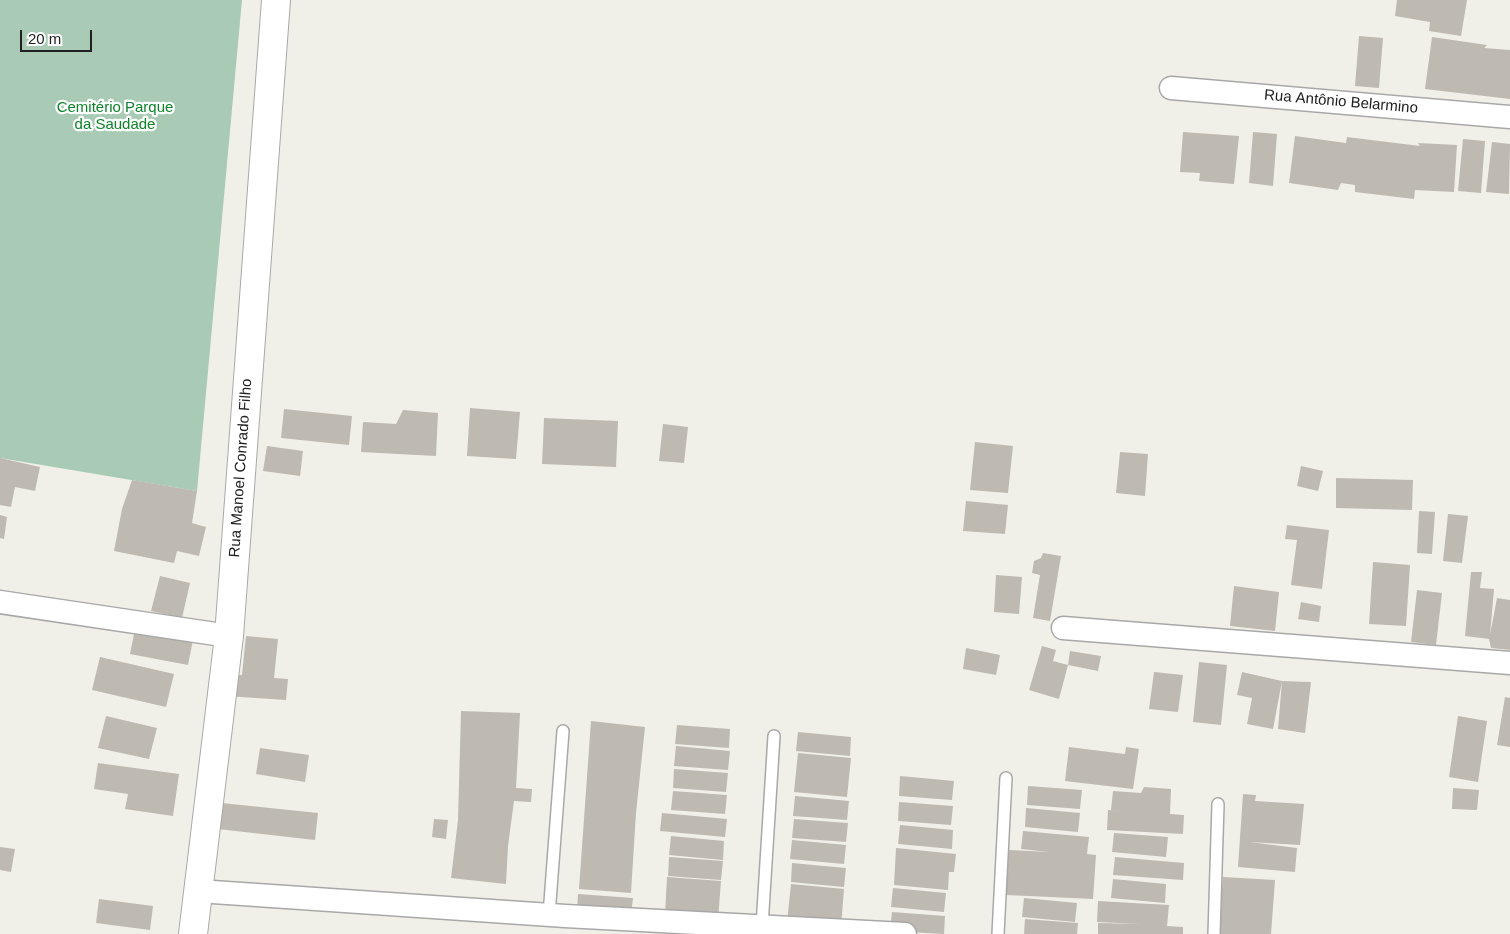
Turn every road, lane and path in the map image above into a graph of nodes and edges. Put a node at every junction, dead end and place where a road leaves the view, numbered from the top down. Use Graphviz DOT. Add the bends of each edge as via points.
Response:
graph roads {
  1 [pos="276,0"];
  2 [pos="1171,88"];
  3 [pos="1510,117"];
  4 [pos="0,602"];
  5 [pos="1063,628"];
  6 [pos="229,636"];
  7 [pos="1510,663"];
  8 [pos="563,731"];
  9 [pos="774,736"];
  10 [pos="1006,778"];
  11 [pos="1218,804"];
  12 [pos="198,891"];
  13 [pos="549,915"];
  14 [pos="762,926"];
  15 [pos="193,934"];
  16 [pos="905,934"];
  17 [pos="998,934"];
  18 [pos="1214,934"];
  1 -- 6 [label="street, Rua Manoel Conrado Filho"];
  2 -- 3 [label="street, Rua Antônio Belarmino"];
  4 -- 6 [label="street"];
  5 -- 7 [label="street"];
  6 -- 12 [label="street, Rua Manoel Conrado Filho"];
  8 -- 13 [label="lane"];
  9 -- 14 [label="lane"];
  10 -- 17 [label="lane"];
  11 -- 18 [label="lane"];
  12 -- 13 [label="street"];
  12 -- 15 [label="street, Rua Manoel Conrado Filho"];
  13 -- 14 [label="street"];
  14 -- 16 [label="street"];
}
